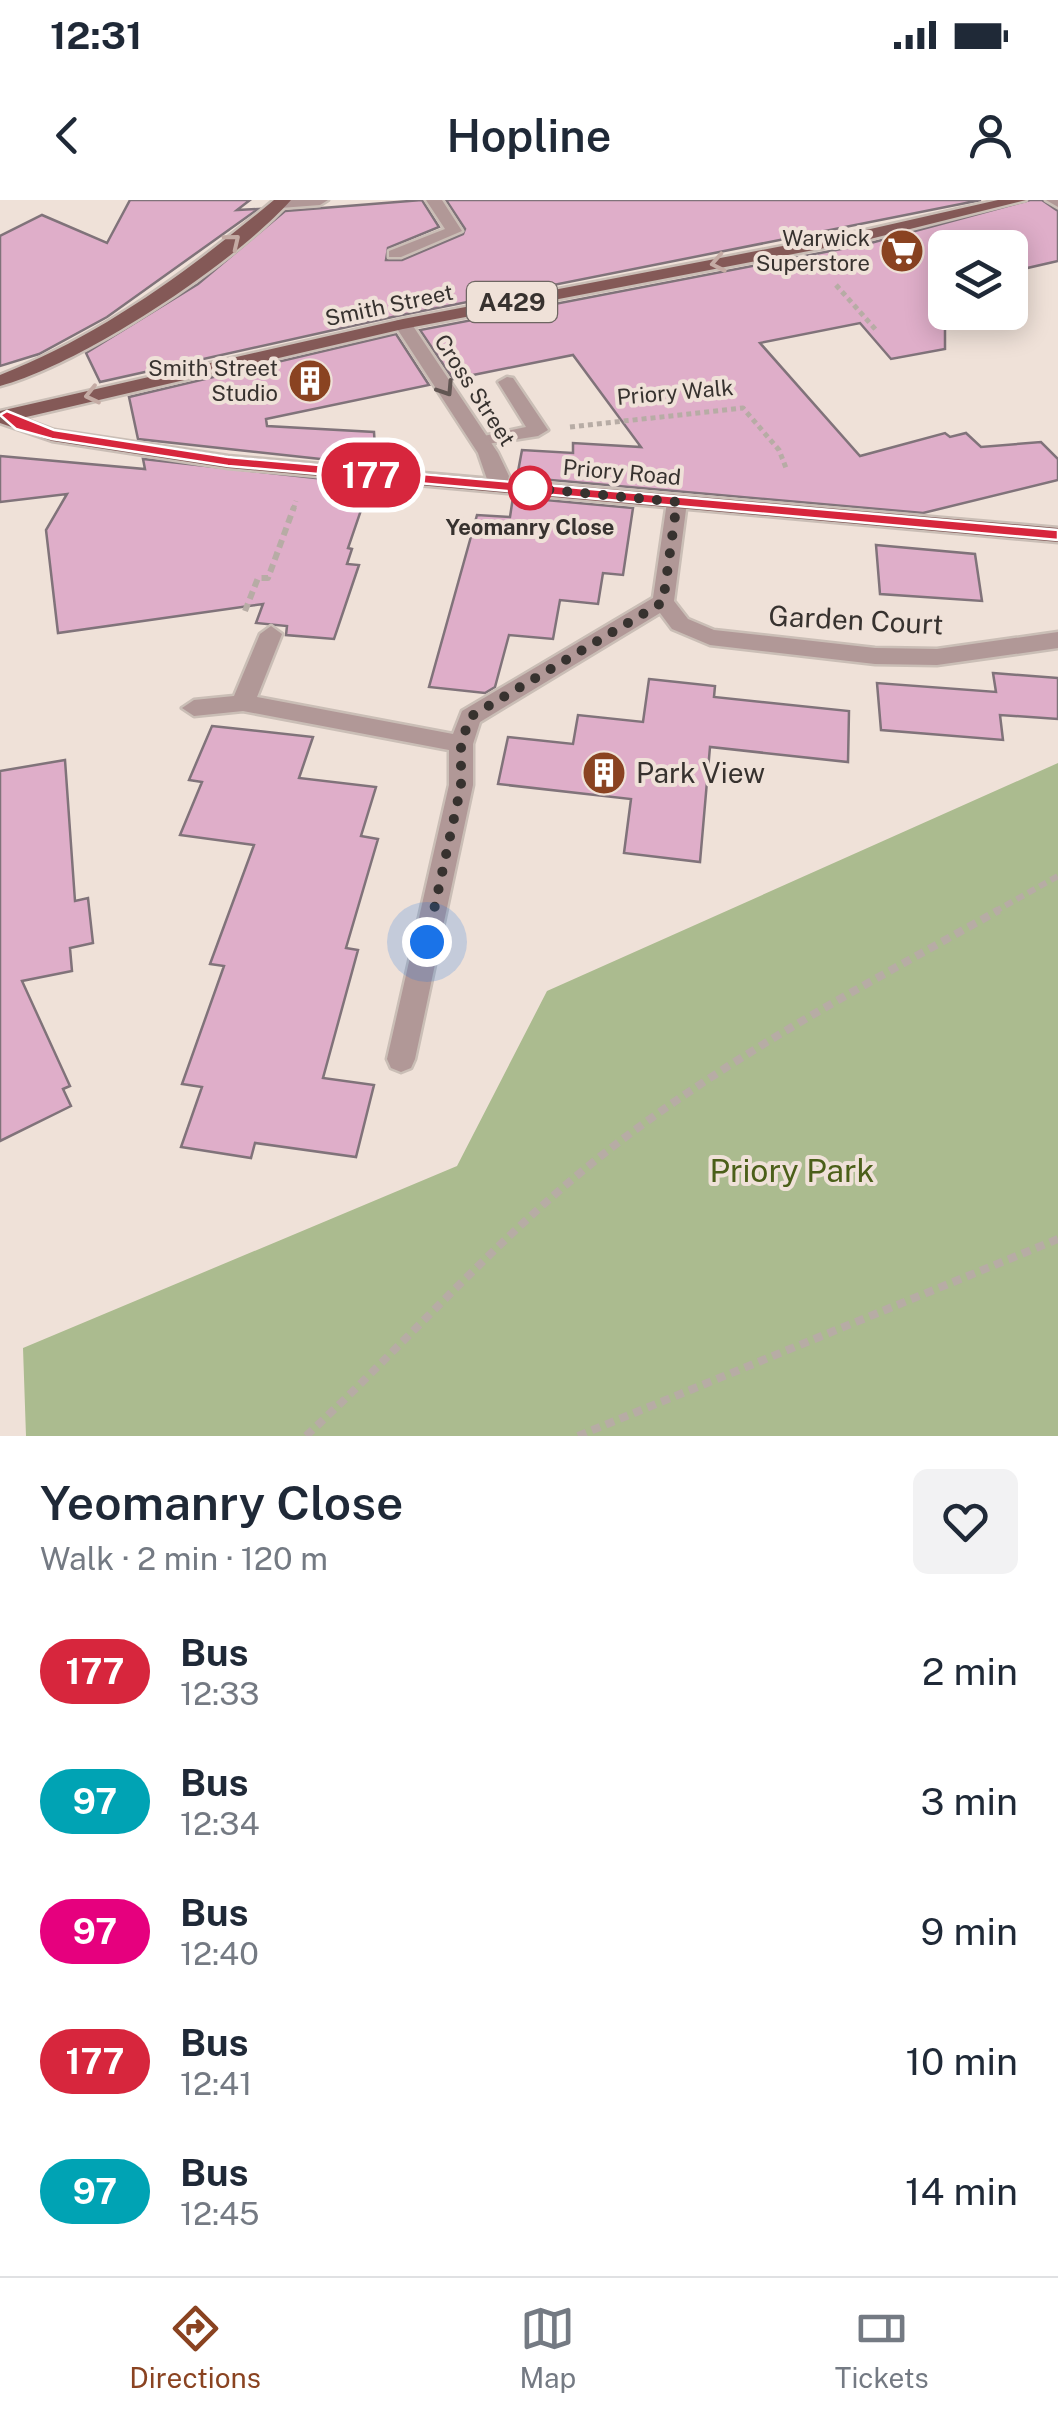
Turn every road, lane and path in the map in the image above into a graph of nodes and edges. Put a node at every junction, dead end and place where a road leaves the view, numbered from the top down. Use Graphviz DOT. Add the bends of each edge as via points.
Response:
graph roads {
  1 [pos="320,200"];
  2 [pos="434,200"];
  3 [pos="1018,200"];
  4 [pos="281,201"];
  5 [pos="395,254"];
  6 [pos="836,285"];
  7 [pos="403,324"];
  8 [pos="877,331"];
  9 [pos="8,379"];
  10 [pos="507,382"];
  11 [pos="4,416"];
  12 [pos="538,430"];
  13 [pos="481,442"];
  14 [pos="786,468"];
  15 [pos="310,470"];
  16 [pos="498,485"];
  17 [pos="677,502"];
  18 [pos="1058,535"];
  19 [pos="663,602"];
  20 [pos="271,634"];
  21 [pos="1058,640"];
  22 [pos="243,702"];
  23 [pos="194,708"];
  24 [pos="461,744"];
  25 [pos="1058,876"];
  26 [pos="401,1059"];
  27 [pos="1058,1239"];
  28 [pos="306,1436"];
  29 [pos="578,1436"];
  1 -- 4 [label="street"];
  2 -- 5 [label="street" via="454,231"];
  3 -- 7 [label="main road, Smith Street / A429, one-way"];
  9 -- 4 [label="main road, one-way" via="52,360 182,279"];
  6 -- 8 [label="path"];
  7 -- 11 [label="main road, Smith Street / A429, one-way"];
  7 -- 13 [label="street, Cross Street, one-way"];
  9 -- 11 [label="main road"];
  10 -- 12 [label="street"];
  11 -- 15 [label="main road, Priory Road" via="52,434"];
  12 -- 13 [label="street"];
  12 -- 14 [label="path, Priory Walk" via="743,408"];
  13 -- 16 [label="street, Cross Street"];
  15 -- 16 [label="main road, Priory Road"];
  15 -- 20 [label="path" via="268,578 258,578 237,630"];
  16 -- 17 [label="main road, Priory Road"];
  17 -- 18 [label="main road, Priory Road"];
  17 -- 19 [label="street"];
  19 -- 21 [label="street, Garden Court" via="680,624 710,637 875,656 952,656"];
  19 -- 24 [label="street" via="470,717"];
  20 -- 22 [label="street"];
  22 -- 23 [label="street"];
  22 -- 24 [label="street"];
  24 -- 26 [label="street" via="461,786"];
  25 -- 28 [label="path" via="849,991 628,1135 510,1235"];
  27 -- 29 [label="path"];
}
